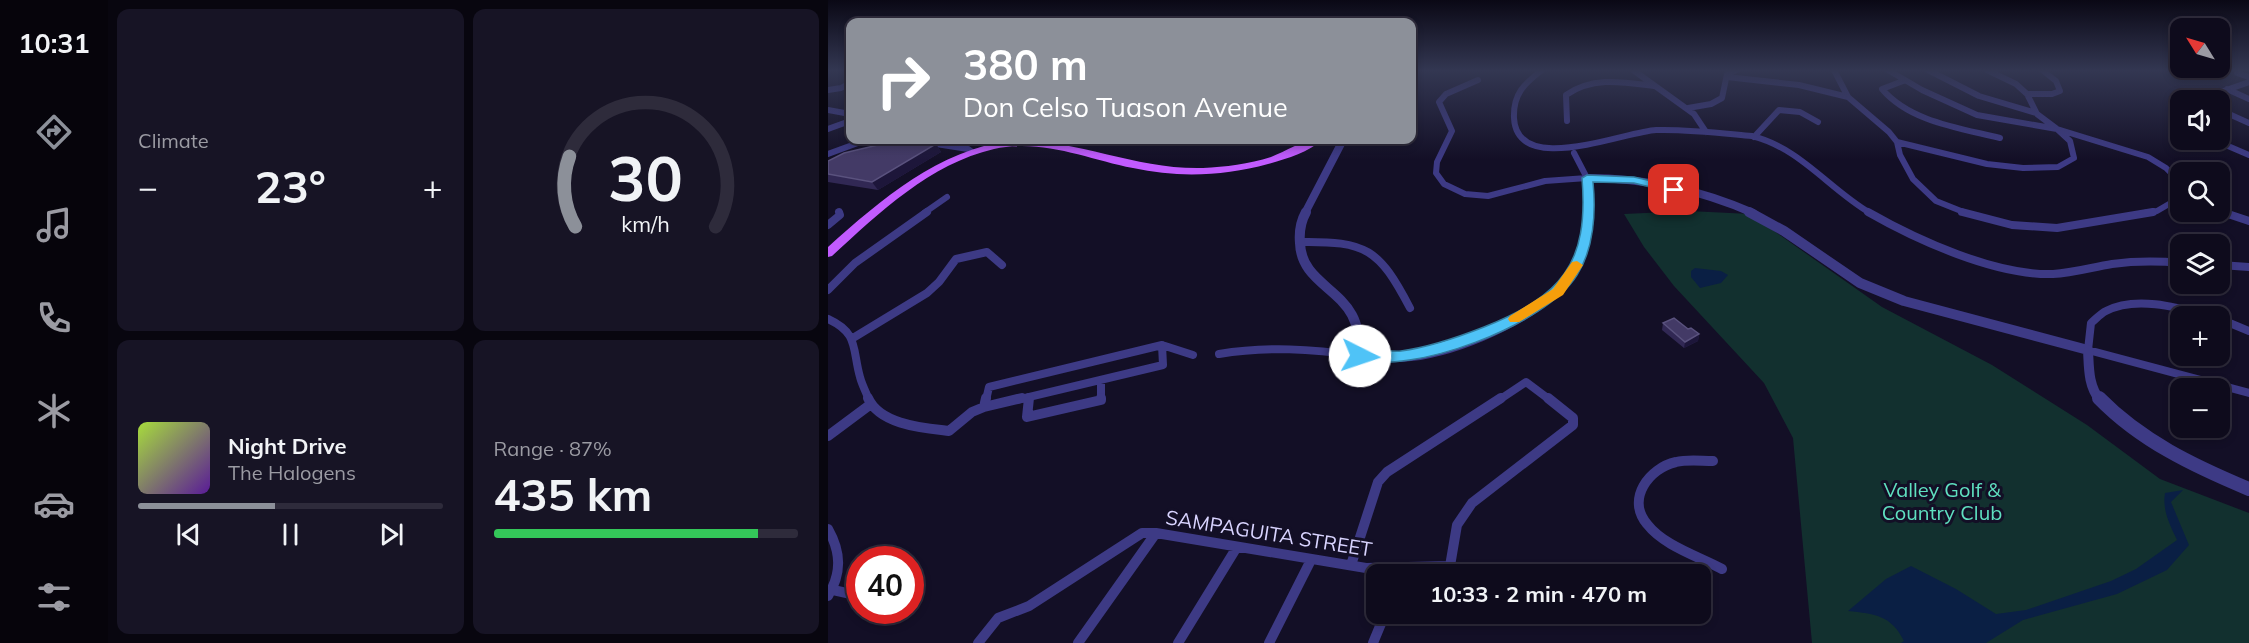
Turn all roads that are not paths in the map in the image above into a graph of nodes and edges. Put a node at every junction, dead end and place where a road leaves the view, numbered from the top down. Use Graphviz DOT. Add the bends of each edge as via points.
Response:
graph roads {
  1 [pos="1441,100"];
  2 [pos="1517,100"];
  3 [pos="1566,100"];
  4 [pos="1676,100"];
  5 [pos="1718,100"];
  6 [pos="1851,100"];
  7 [pos="1893,100"];
  8 [pos="1947,100"];
  9 [pos="1992,100"];
  10 [pos="2030,100"];
  11 [pos="1688,108"];
  12 [pos="828,110"];
  13 [pos="846,113"];
  14 [pos="2037,114"];
  15 [pos="2230,114"];
  16 [pos="1567,121"];
  17 [pos="846,122"];
  18 [pos="1818,122"];
  19 [pos="2249,123"];
  20 [pos="828,129"];
  21 [pos="2057,129"];
  22 [pos="1706,132"];
  23 [pos="1754,137"];
  24 [pos="2000,138"];
  25 [pos="1897,142"];
  26 [pos="855,144"];
  27 [pos="936,144"];
  28 [pos="1001,144"];
  29 [pos="1049,144"];
  30 [pos="1309,144"];
  31 [pos="1341,144"];
  32 [pos="2230,147"];
  33 [pos="972,152"];
  34 [pos="1574,153"];
  35 [pos="828,154"];
  36 [pos="2249,155"];
  37 [pos="2170,172"];
  38 [pos="1587,178"];
  39 [pos="947,197"];
  40 [pos="2170,203"];
  41 [pos="2230,214"];
  42 [pos="828,218"];
  43 [pos="2249,221"];
  44 [pos="828,225"];
  45 [pos="1300,242"];
  46 [pos="831,248"];
  47 [pos="2170,262"];
  48 [pos="1002,264"];
  49 [pos="2230,266"];
  50 [pos="2249,267"];
  51 [pos="828,290"];
  52 [pos="2170,307"];
  53 [pos="1410,308"];
  54 [pos="828,319"];
  55 [pos="2230,323"];
  56 [pos="2249,331"];
  57 [pos="853,338"];
  58 [pos="1162,345"];
  59 [pos="2088,350"];
  60 [pos="1219,354"];
  61 [pos="1193,355"];
  62 [pos="1360,356"];
  63 [pos="1101,380"];
  64 [pos="2249,393"];
  65 [pos="1029,397"];
  66 [pos="872,404"];
  67 [pos="984,407"];
  68 [pos="828,436"];
  69 [pos="1713,460"];
  70 [pos="2249,489"];
  71 [pos="828,529"];
  72 [pos="1155,533"];
  73 [pos="1237,547"];
  74 [pos="1311,560"];
  75 [pos="1450,564"];
  76 [pos="1351,565"];
  77 [pos="1366,568"];
  78 [pos="1722,569"];
  79 [pos="830,593"];
  80 [pos="846,595"];
  81 [pos="1381,624"];
  82 [pos="978,643"];
  83 [pos="1078,643"];
  84 [pos="1178,643"];
  85 [pos="1269,643"];
  86 [pos="1373,643"];
  1 -- 38 [label="street" via="1440,109 1452,132 1436,164 1440,181 1468,195 1491,197 1544,182"];
  2 -- 22 [label="street" via="1514,128 1534,146 1573,148 1641,131"];
  3 -- 16 [label="street"];
  4 -- 11 [label="street"];
  5 -- 11 [label="street"];
  6 -- 25 [label="street" via="1879,121"];
  7 -- 24 [label="street" via="1929,118"];
  8 -- 21 [label="street" via="1987,117"];
  9 -- 14 [label="street"];
  10 -- 14 [label="street"];
  11 -- 22 [label="street"];
  12 -- 13 [label="street"];
  14 -- 21 [label="street"];
  15 -- 19 [label="street"];
  17 -- 20 [label="street"];
  18 -- 23 [label="street" via="1800,112 1779,110"];
  21 -- 25 [label="street" via="2074,148 2074,158 2058,167 1987,164"];
  21 -- 37 [label="street" via="2148,157"];
  22 -- 23 [label="street"];
  23 -- 47 [label="street" via="1775,142 1797,155 1846,197 1905,231 1998,266 2046,274 2080,272 2110,264"];
  25 -- 40 [label="street" via="1913,179 1936,201 1973,216 2012,225 2057,228 2157,211"];
  26 -- 35 [label="street"];
  27 -- 33 [label="street"];
  28 -- 33 [label="main road"];
  29 -- 30 [label="main road" via="1151,169 1199,171 1253,165"];
  31 -- 45 [label="street" via="1302,219"];
  32 -- 36 [label="street"];
  33 -- 46 [label="main road" via="917,177"];
  34 -- 38 [label="street"];
  38 -- 59 [label="street" via="1634,180 1736,206 1772,224 1879,293"];
  38 -- 62 [label="street" via="1589,202 1584,246 1572,273 1544,303 1442,349 1398,357"];
  39 -- 51 [label="street" via="855,263"];
  41 -- 43 [label="street"];
  42 -- 44 [label="street" via="839,212"];
  45 -- 53 [label="street" via="1337,241 1367,249 1385,263"];
  45 -- 62 [label="street" via="1304,265 1355,318"];
  48 -- 57 [label="street" via="987,252 957,259 927,293"];
  49 -- 50 [label="street"];
  52 -- 59 [label="street" via="2135,305 2106,310 2091,323"];
  54 -- 57 [label="street"];
  55 -- 56 [label="street"];
  57 -- 66 [label="street" via="860,378"];
  58 -- 61 [label="street"];
  58 -- 63 [label="street" via="1163,365"];
  58 -- 67 [label="street" via="989,387"];
  59 -- 64 [label="street"];
  59 -- 70 [label="street" via="2094,393 2114,414 2154,442"];
  60 -- 62 [label="street" via="1277,347"];
  63 -- 65 [label="street"];
  63 -- 65 [label="street" via="1101,400 1027,417"];
  65 -- 67 [label="street"];
  66 -- 67 [label="street" via="896,422 949,431"];
  66 -- 68 [label="street"];
  69 -- 78 [label="street" via="1675,462 1651,473 1640,488 1638,505 1645,523 1656,533"];
  71 -- 79 [label="street" via="840,555"];
  72 -- 73 [label="street, SAMPAGUITA STREET"];
  72 -- 82 [label="street, SAMPAGUITA STREET" via="1142,533 1029,606 998,618"];
  72 -- 83 [label="street"];
  73 -- 74 [label="street, SAMPAGUITA STREET"];
  73 -- 84 [label="street"];
  74 -- 76 [label="street, SAMPAGUITA STREET"];
  74 -- 85 [label="street"];
  75 -- 76 [label="street, SAMPAGUITA STREET" via="1455,524 1463,513 1573,425 1573,418 1531,384 1526,382 1515,388 1388,472 1373,493"];
  76 -- 77 [label="street, SAMPAGUITA STREET"];
  79 -- 80 [label="street"];
  81 -- 86 [label="street"];
}
